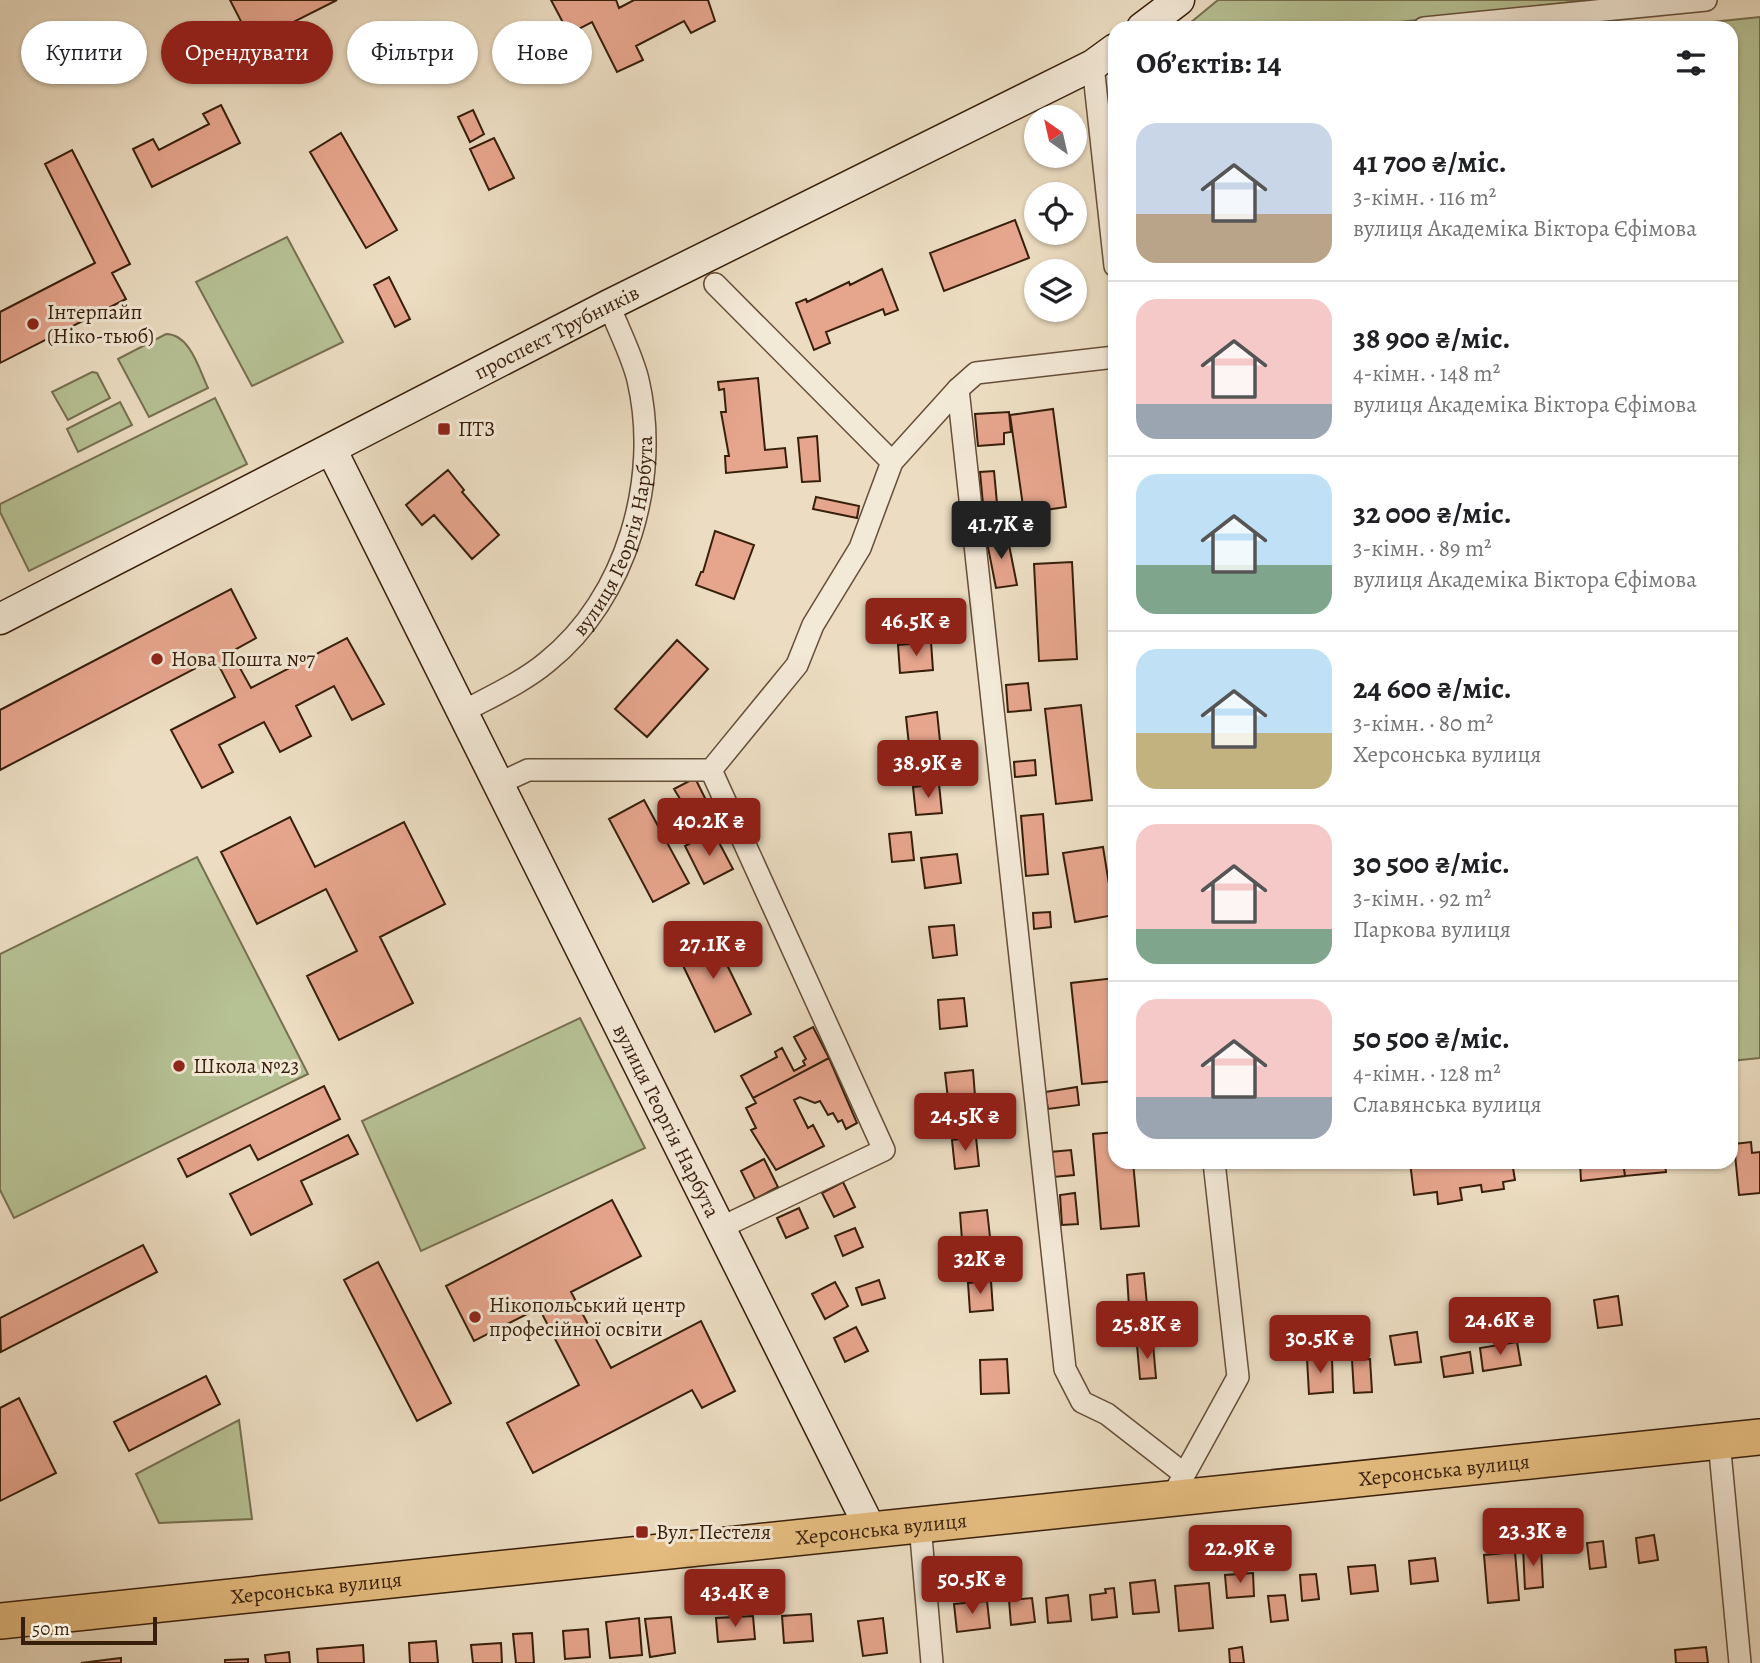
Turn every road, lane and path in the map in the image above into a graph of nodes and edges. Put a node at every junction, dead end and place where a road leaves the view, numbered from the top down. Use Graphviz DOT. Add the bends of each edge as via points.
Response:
graph roads {
  1 [pos="1179,0"];
  2 [pos="1706,0"];
  3 [pos="1151,21"];
  4 [pos="1494,21"];
  5 [pos="1106,58"];
  6 [pos="1108,104"];
  7 [pos="715,284"];
  8 [pos="609,305"];
  9 [pos="1108,358"];
  10 [pos="958,389"];
  11 [pos="331,449"];
  12 [pos="892,462"];
  13 [pos="0,620"];
  14 [pos="464,711"];
  15 [pos="711,770"];
  16 [pos="500,783"];
  17 [pos="1215,1169"];
  18 [pos="720,1228"];
  19 [pos="1760,1437"];
  20 [pos="1720,1441"];
  21 [pos="1178,1486"];
  22 [pos="920,1524"];
  23 [pos="871,1530"];
  24 [pos="0,1621"];
  25 [pos="932,1663"];
  26 [pos="1740,1663"];
  1 -- 3 [label="main road"];
  2 -- 4 [label="street"];
  5 -- 6 [label="street"];
  5 -- 8 [label="main road, проспект Трубників"];
  7 -- 12 [label="street"];
  8 -- 11 [label="main road, проспект Трубників"];
  8 -- 14 [label="street, вулиця Георгія Нарбута" via="638,380 646,445 638,512 618,570 589,619 548,662"];
  9 -- 10 [label="street" via="976,373"];
  10 -- 12 [label="street"];
  10 -- 21 [label="street" via="1065,1369 1082,1402 1107,1414"];
  11 -- 13 [label="main road, проспект Трубників"];
  11 -- 14 [label="main road, вулиця Георгія Нарбута"];
  12 -- 15 [label="street" via="860,548 813,625 797,665"];
  14 -- 16 [label="main road, вулиця Георгія Нарбута"];
  15 -- 16 [label="street" via="528,770"];
  15 -- 18 [label="street" via="884,1150"];
  16 -- 18 [label="main road, вулиця Георгія Нарбута"];
  17 -- 21 [label="street" via="1237,1377"];
  18 -- 23 [label="main road, вулиця Георгія Нарбута"];
  19 -- 20 [label="main road, Херсонська вулиця"];
  20 -- 21 [label="main road, Херсонська вулиця"];
  20 -- 26 [label="street"];
  21 -- 22 [label="main road, Херсонська вулиця"];
  22 -- 23 [label="main road, Херсонська вулиця"];
  22 -- 25 [label="street"];
  23 -- 24 [label="main road, Херсонська вулиця"];
}
